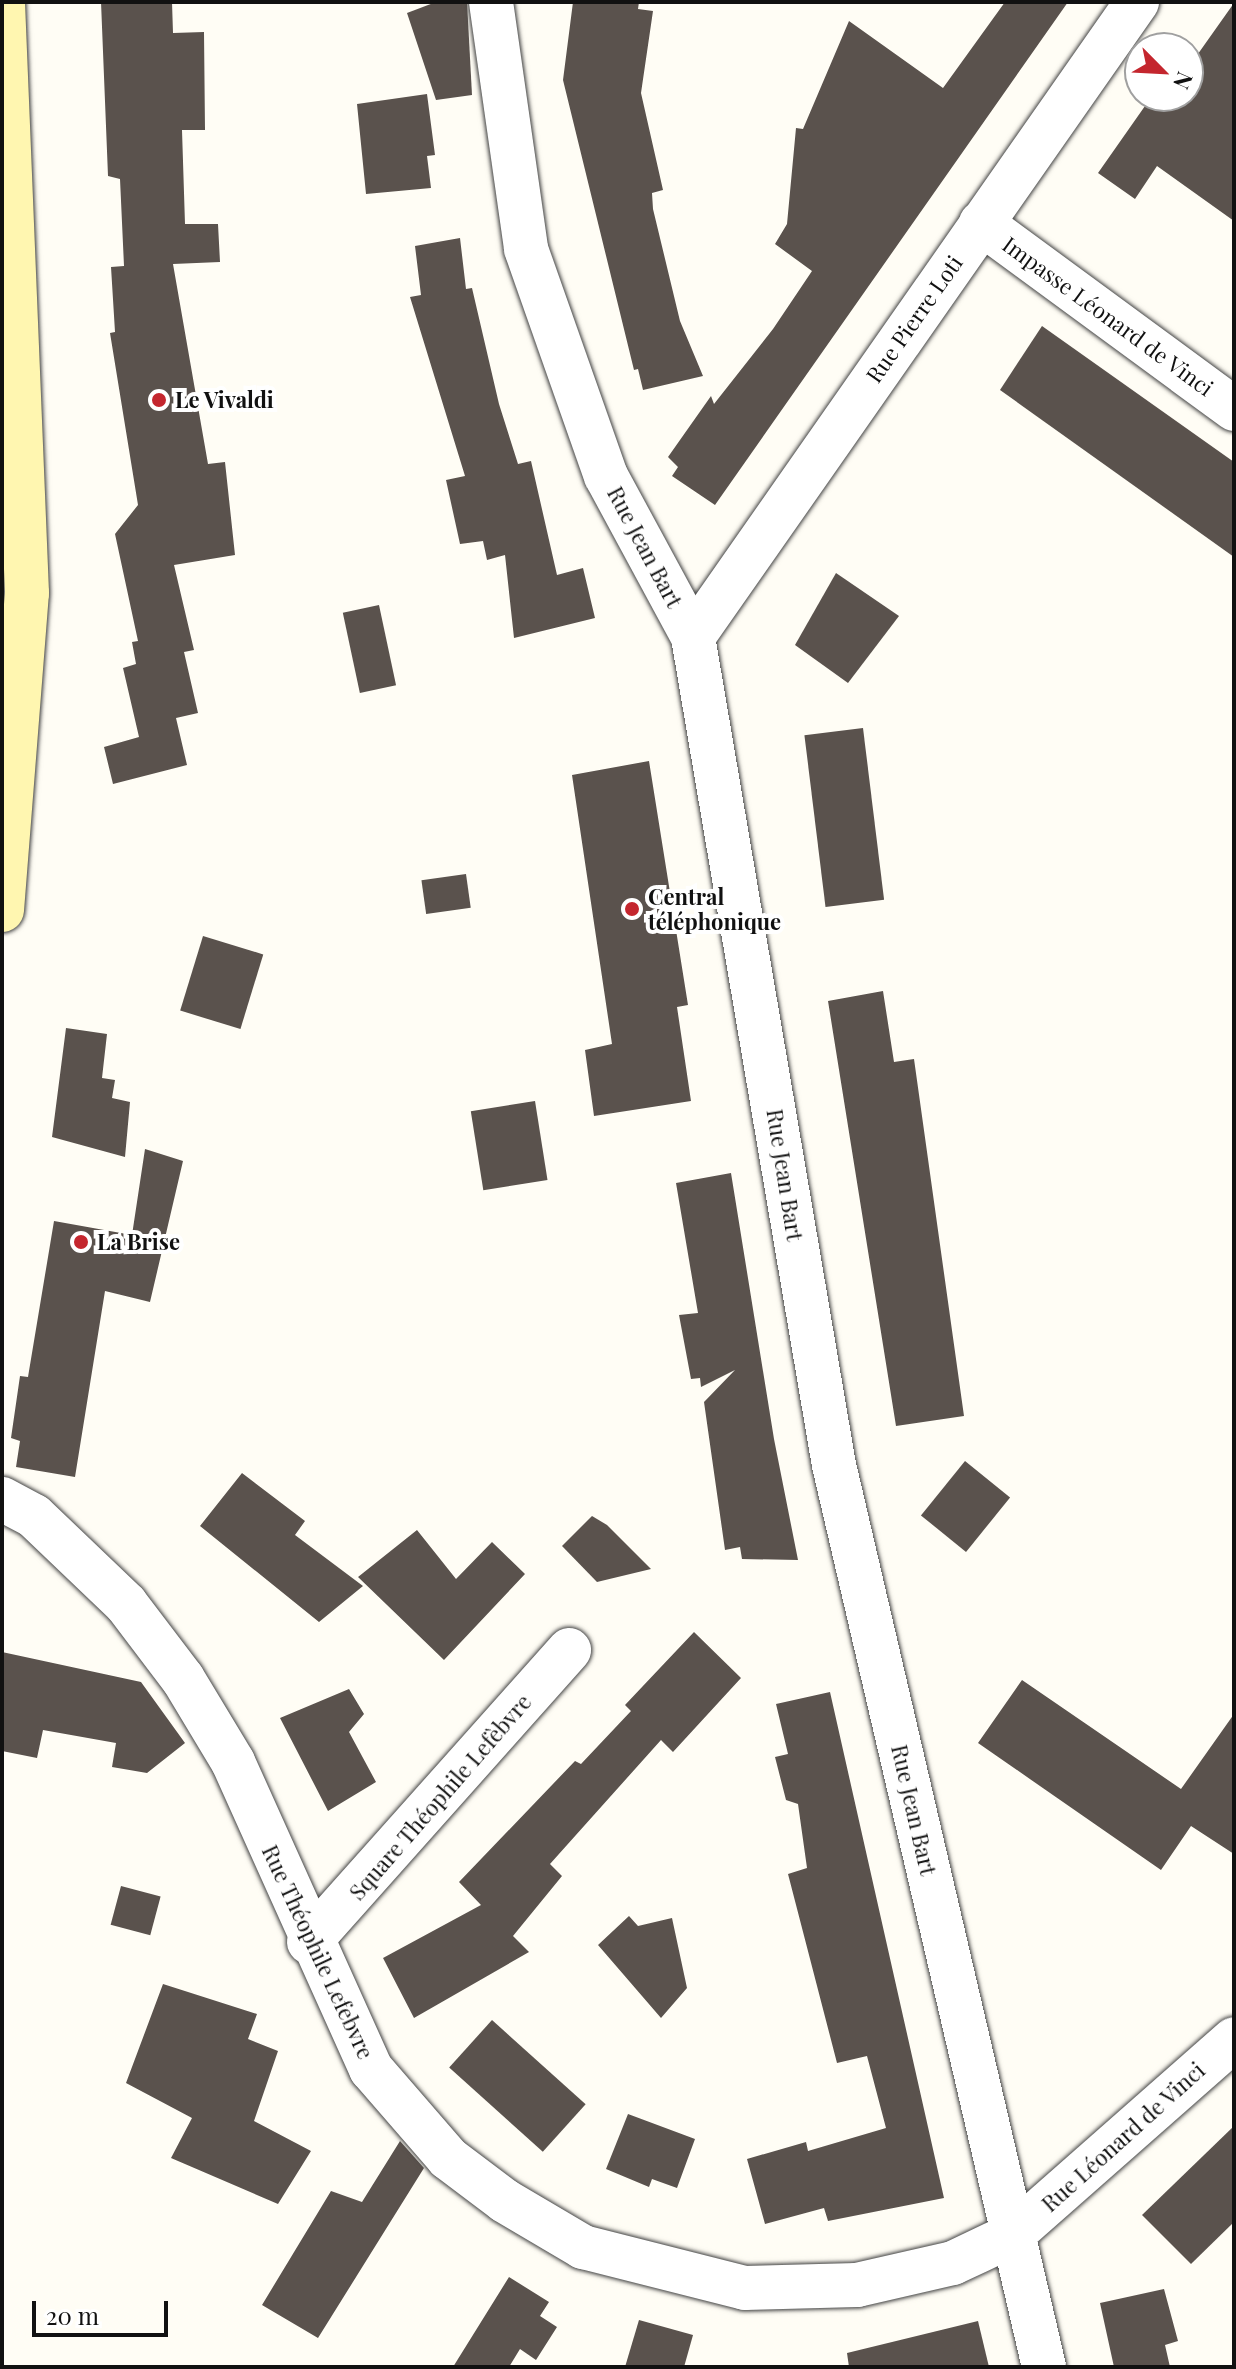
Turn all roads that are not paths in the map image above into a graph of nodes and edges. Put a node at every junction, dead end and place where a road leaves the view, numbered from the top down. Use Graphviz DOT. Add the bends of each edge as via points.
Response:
graph roads {
  1 [pos="3,2"];
  2 [pos="491,2"];
  3 [pos="1137,2"];
  4 [pos="981,223"];
  5 [pos="1234,409"];
  6 [pos="693,637"];
  7 [pos="2,910"];
  8 [pos="2,1499"];
  9 [pos="569,1650"];
  10 [pos="309,1942"];
  11 [pos="1234,2039"];
  12 [pos="1012,2235"];
  13 [pos="1044,2367"];
  1 -- 7 [label="main road" via="27,593"];
  2 -- 6 [label="street, Rue Jean Bart" via="526,249 606,476"];
  3 -- 4 [label="street, Rue Pierre Loti"];
  4 -- 5 [label="street, Impasse Léonard de Vinci"];
  4 -- 6 [label="street, Rue Pierre Loti"];
  6 -- 12 [label="street, Rue Jean Bart" via="834,1465"];
  8 -- 10 [label="street, Rue Théophile Lefebvre" via="34,1516 126,1604 183,1679 233,1762"];
  9 -- 10 [label="street, Square Théophile Lefèbvre"];
  10 -- 12 [label="street, Rue Théophile Lefebvre" via="371,2069 448,2158 505,2201 583,2247 745,2288 787,2287 857,2285 939,2266"];
  11 -- 12 [label="street, Rue Léonard de Vinci"];
  12 -- 13 [label="street, Rue Jean Bart"];
}
